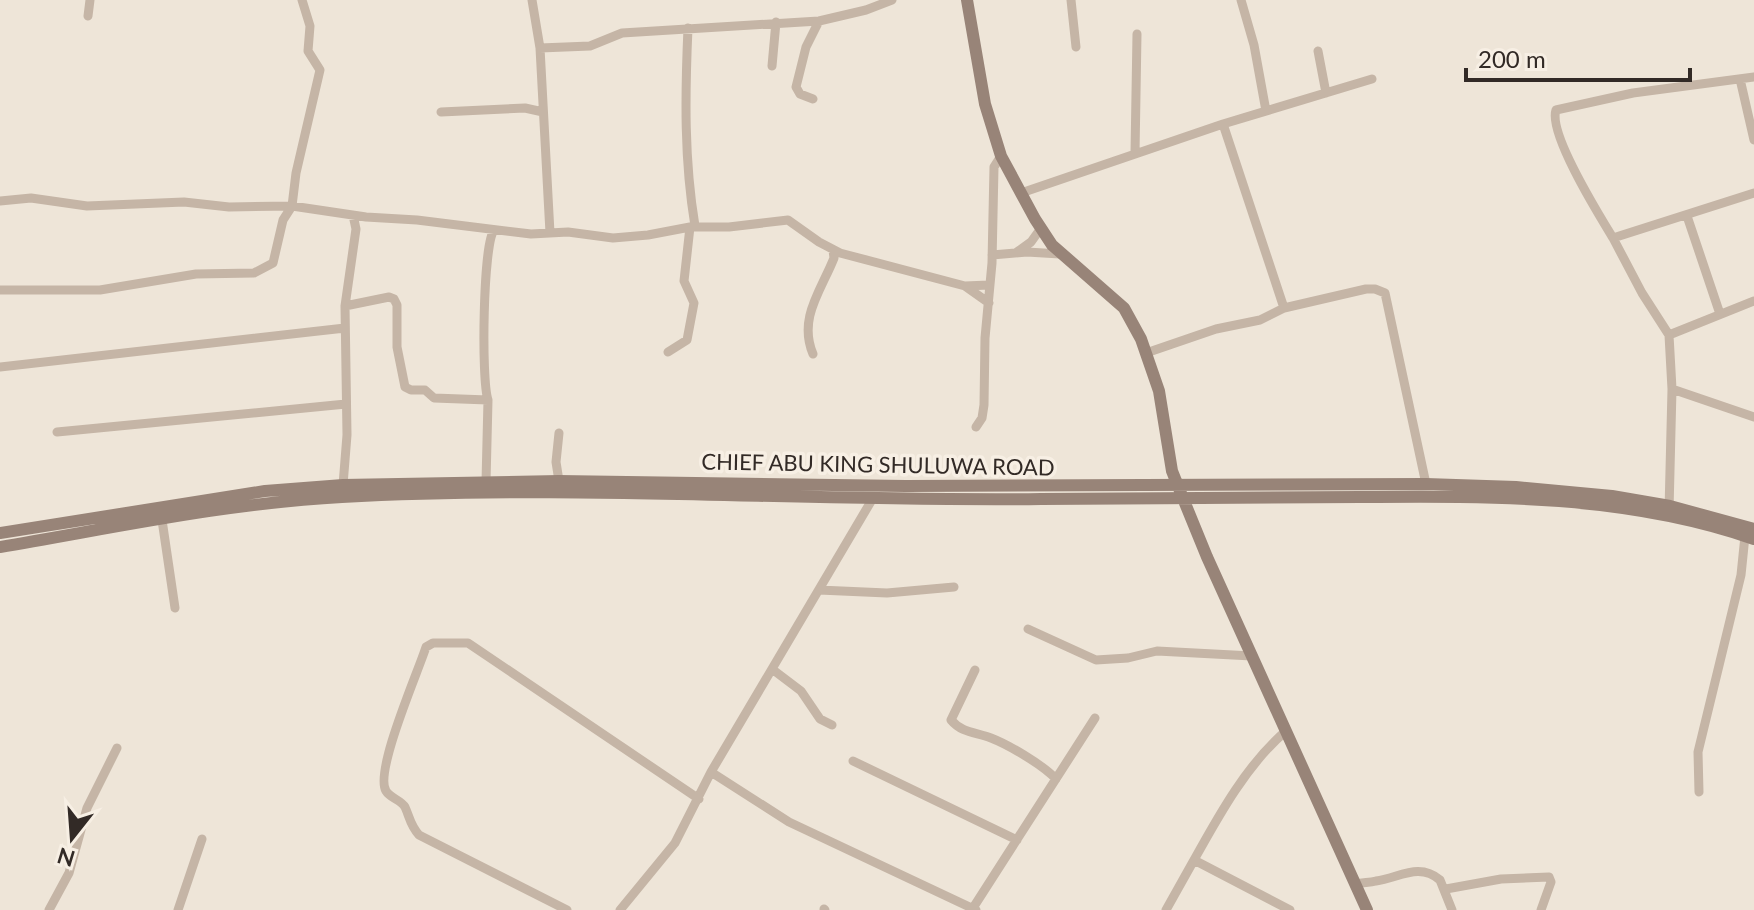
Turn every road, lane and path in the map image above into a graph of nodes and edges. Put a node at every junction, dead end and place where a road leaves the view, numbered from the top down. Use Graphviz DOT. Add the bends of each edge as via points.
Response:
graph roads {
  1 [pos="90,0"];
  2 [pos="302,0"];
  3 [pos="532,0"];
  4 [pos="892,0"];
  5 [pos="967,0"];
  6 [pos="1071,0"];
  7 [pos="1241,0"];
  8 [pos="88,16"];
  9 [pos="819,21"];
  10 [pos="776,22"];
  11 [pos="688,28"];
  12 [pos="1137,34"];
  13 [pos="1076,47"];
  14 [pos="540,48"];
  15 [pos="1318,51"];
  16 [pos="772,66"];
  17 [pos="1754,77"];
  18 [pos="1372,79"];
  19 [pos="1740,79"];
  20 [pos="1326,93"];
  21 [pos="813,99"];
  22 [pos="1266,111"];
  23 [pos="441,112"];
  24 [pos="543,112"];
  25 [pos="1223,124"];
  26 [pos="1754,140"];
  27 [pos="1135,153"];
  28 [pos="1001,156"];
  29 [pos="1021,193"];
  30 [pos="1754,193"];
  31 [pos="0,201"];
  32 [pos="292,206"];
  33 [pos="353,215"];
  34 [pos="1687,216"];
  35 [pos="366,217"];
  36 [pos="692,227"];
  37 [pos="1041,228"];
  38 [pos="356,229"];
  39 [pos="494,230"];
  40 [pos="550,233"];
  41 [pos="1613,238"];
  42 [pos="1017,252"];
  43 [pos="837,254"];
  44 [pos="1060,254"];
  45 [pos="992,255"];
  46 [pos="989,285"];
  47 [pos="965,286"];
  48 [pos="0,290"];
  49 [pos="1754,301"];
  50 [pos="989,303"];
  51 [pos="345,306"];
  52 [pos="1284,308"];
  53 [pos="1720,314"];
  54 [pos="345,328"];
  55 [pos="1669,335"];
  56 [pos="668,352"];
  57 [pos="1146,353"];
  58 [pos="813,354"];
  59 [pos="0,367"];
  60 [pos="1672,389"];
  61 [pos="488,400"];
  62 [pos="346,404"];
  63 [pos="1754,417"];
  64 [pos="976,427"];
  65 [pos="57,432"];
  66 [pos="559,433"];
  67 [pos="559,481"];
  68 [pos="486,482"];
  69 [pos="1426,484"];
  70 [pos="343,485"];
  71 [pos="708,489"];
  72 [pos="1181,492"];
  73 [pos="873,498"];
  74 [pos="190,501"];
  75 [pos="1669,511"];
  76 [pos="191,515"];
  77 [pos="162,520"];
  78 [pos="0,533"];
  79 [pos="1751,535"];
  80 [pos="0,547"];
  81 [pos="954,587"];
  82 [pos="819,590"];
  83 [pos="175,608"];
  84 [pos="1028,629"];
  85 [pos="1252,656"];
  86 [pos="772,669"];
  87 [pos="975,670"];
  88 [pos="1095,718"];
  89 [pos="832,725"];
  90 [pos="1286,731"];
  91 [pos="117,748"];
  92 [pos="853,761"];
  93 [pos="711,772"];
  94 [pos="1056,779"];
  95 [pos="1699,792"];
  96 [pos="699,799"];
  97 [pos="202,839"];
  98 [pos="1017,840"];
  99 [pos="1194,860"];
  100 [pos="1356,884"];
  101 [pos="1446,889"];
  102 [pos="974,909"];
  103 [pos="49,910"];
  104 [pos="178,910"];
  105 [pos="567,910"];
  106 [pos="620,910"];
  107 [pos="1166,910"];
  108 [pos="1290,910"];
  109 [pos="1367,910"];
  110 [pos="1452,910"];
  111 [pos="1541,910"];
  1 -- 8 [label="street"];
  2 -- 32 [label="street" via="310,26 308,51 320,70"];
  3 -- 14 [label="street"];
  4 -- 9 [label="street"];
  5 -- 28 [label="street" via="985,104"];
  6 -- 13 [label="street"];
  7 -- 22 [label="street"];
  9 -- 10 [label="street"];
  9 -- 21 [label="street" via="796,87"];
  10 -- 11 [label="street"];
  10 -- 16 [label="street"];
  11 -- 14 [label="street" via="622,33 590,46"];
  11 -- 36 [label="street" via="686,150"];
  12 -- 27 [label="street"];
  14 -- 24 [label="street"];
  15 -- 20 [label="street"];
  17 -- 19 [label="street"];
  18 -- 20 [label="street"];
  19 -- 26 [label="street"];
  19 -- 41 [label="street" via="1556,110 1565,148"];
  20 -- 22 [label="street"];
  22 -- 25 [label="street"];
  23 -- 24 [label="street"];
  24 -- 40 [label="street"];
  25 -- 27 [label="street"];
  25 -- 52 [label="street"];
  27 -- 29 [label="street"];
  28 -- 29 [label="street"];
  28 -- 45 [label="street" via="994,167"];
  29 -- 37 [label="street"];
  30 -- 34 [label="street"];
  31 -- 32 [label="street"];
  32 -- 33 [label="street"];
  32 -- 48 [label="street" via="283,220 273,263 254,273 196,274 100,290"];
  33 -- 35 [label="street"];
  33 -- 38 [label="street"];
  34 -- 41 [label="street"];
  34 -- 53 [label="street"];
  35 -- 38 [label="street"];
  35 -- 39 [label="street"];
  36 -- 40 [label="street" via="613,238"];
  36 -- 43 [label="street" via="788,220"];
  36 -- 56 [label="street" via="684,281 694,310 687,340"];
  37 -- 42 [label="street"];
  37 -- 44 [label="street"];
  38 -- 51 [label="street"];
  39 -- 40 [label="street"];
  39 -- 61 [label="street" via="488,245 485,321"];
  41 -- 55 [label="street"];
  42 -- 44 [label="street"];
  42 -- 45 [label="street"];
  43 -- 47 [label="street"];
  43 -- 58 [label="street" via="811,308 806,335"];
  44 -- 57 [label="street" via="1124,308"];
  45 -- 46 [label="street"];
  46 -- 47 [label="street"];
  46 -- 50 [label="street"];
  47 -- 50 [label="street"];
  49 -- 53 [label="street"];
  50 -- 64 [label="street" via="984,405"];
  51 -- 54 [label="street"];
  51 -- 61 [label="street" via="394,299 405,387 425,390 434,398"];
  52 -- 57 [label="street"];
  52 -- 69 [label="street" via="1366,289 1385,293"];
  53 -- 55 [label="street"];
  54 -- 59 [label="street"];
  54 -- 62 [label="street"];
  55 -- 60 [label="street"];
  57 -- 72 [label="street"];
  60 -- 63 [label="street"];
  60 -- 75 [label="street"];
  61 -- 68 [label="street"];
  62 -- 65 [label="street"];
  62 -- 70 [label="street"];
  66 -- 67 [label="street"];
  67 -- 68 [label="street, CHIEF ABU KING SHULUWA ROAD"];
  67 -- 71 [label="street, CHIEF ABU KING SHULUWA ROAD"];
  68 -- 70 [label="street, CHIEF ABU KING SHULUWA ROAD"];
  69 -- 72 [label="street, CHIEF ABU KING SHULUWA ROAD"];
  69 -- 75 [label="street, CHIEF ABU KING SHULUWA ROAD" via="1612,496"];
  70 -- 74 [label="street, CHIEF ABU KING SHULUWA ROAD"];
  71 -- 72 [label="street, CHIEF ABU KING SHULUWA ROAD" via="906,486"];
  71 -- 73 [label="street"];
  71 -- 76 [label="street" via="357,497"];
  72 -- 73 [label="street"];
  72 -- 75 [label="street" via="1470,496"];
  72 -- 85 [label="street"];
  73 -- 82 [label="street"];
  74 -- 76 [label="street"];
  74 -- 78 [label="street, CHIEF ABU KING SHULUWA ROAD"];
  75 -- 79 [label="street, CHIEF ABU KING SHULUWA ROAD"];
  76 -- 77 [label="street"];
  77 -- 80 [label="street"];
  77 -- 83 [label="street"];
  79 -- 95 [label="street" via="1698,752"];
  81 -- 82 [label="street" via="887,593"];
  82 -- 86 [label="street"];
  84 -- 85 [label="street" via="1096,660 1157,651"];
  85 -- 90 [label="street"];
  86 -- 89 [label="street"];
  86 -- 93 [label="street"];
  87 -- 94 [label="street" via="951,716 953,724 1001,743"];
  88 -- 94 [label="street"];
  90 -- 99 [label="street" via="1243,781"];
  90 -- 100 [label="street"];
  91 -- 103 [label="street" via="87,808 69,873"];
  92 -- 98 [label="street"];
  93 -- 96 [label="street"];
  93 -- 102 [label="street" via="789,822"];
  94 -- 98 [label="street"];
  96 -- 105 [label="street" via="468,643 426,647 386,757 386,791 404,806 419,835"];
  96 -- 106 [label="street" via="675,843"];
  97 -- 104 [label="street"];
  98 -- 102 [label="street"];
  99 -- 107 [label="street"];
  99 -- 108 [label="street"];
  100 -- 101 [label="street" via="1417,871 1437,876"];
  100 -- 109 [label="street"];
  101 -- 110 [label="street"];
  101 -- 111 [label="street" via="1549,877"];
}
